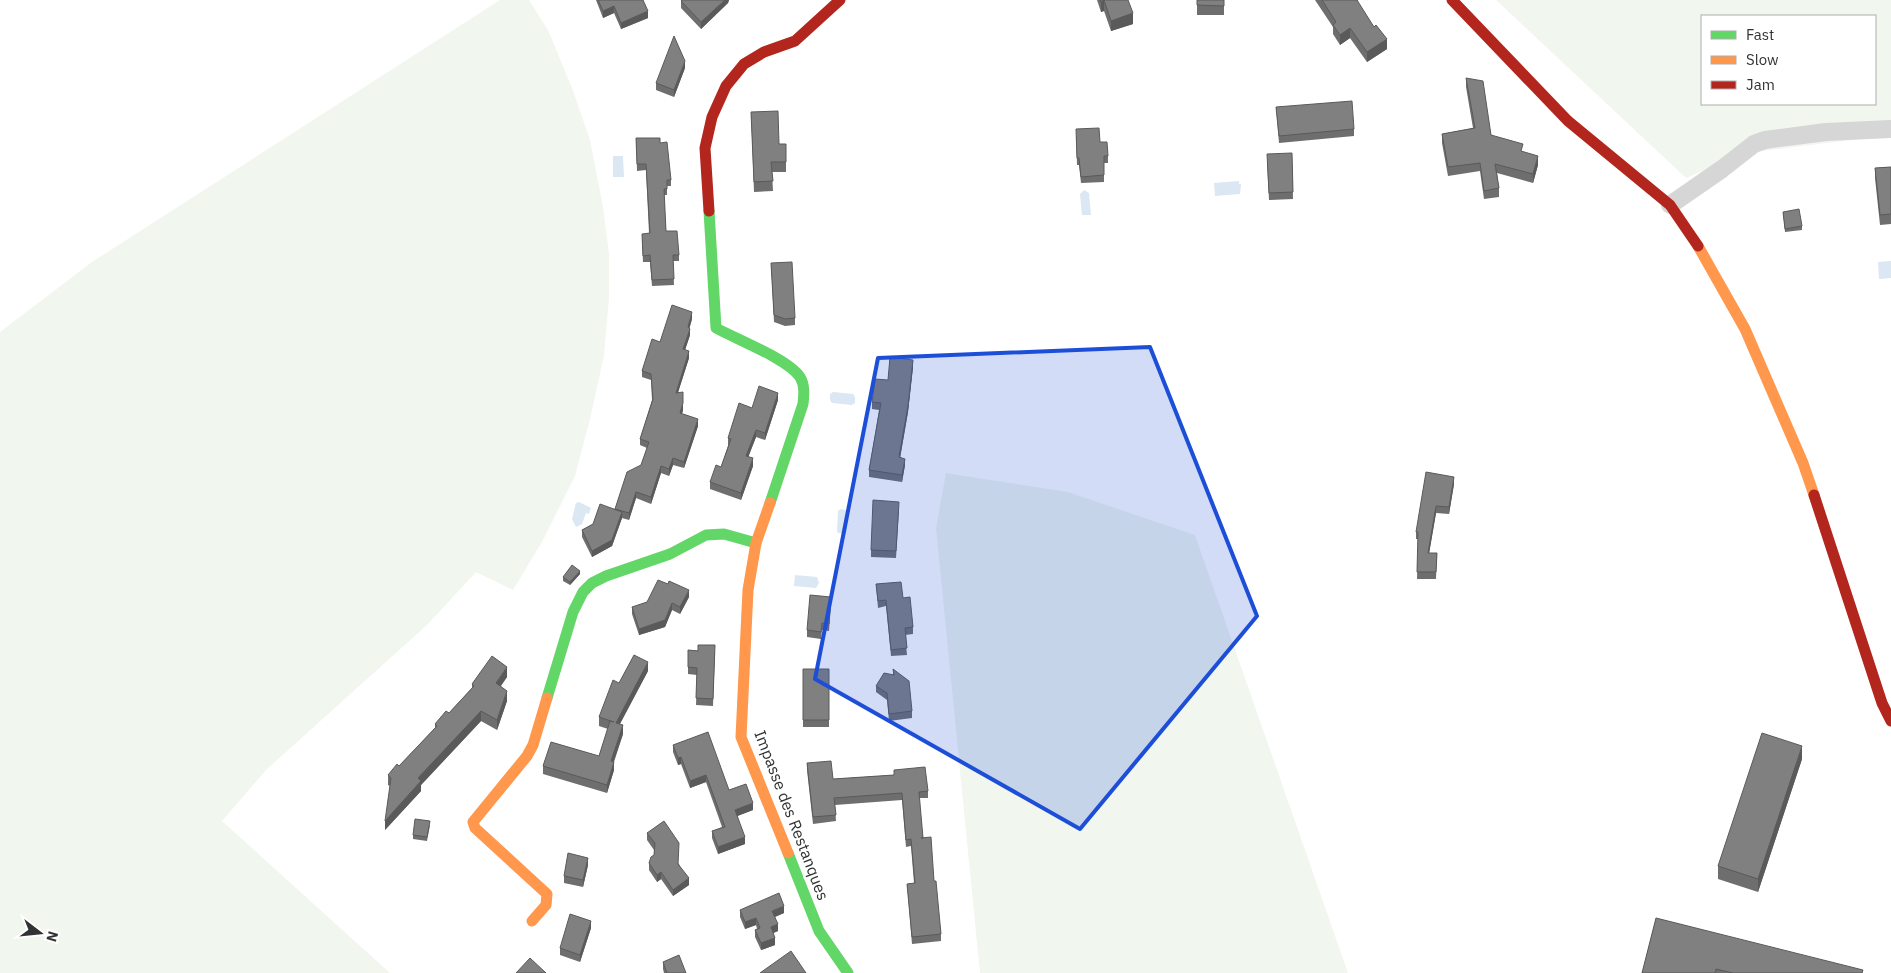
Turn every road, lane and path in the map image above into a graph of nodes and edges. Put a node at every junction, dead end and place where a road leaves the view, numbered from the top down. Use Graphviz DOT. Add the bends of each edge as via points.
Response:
graph roads {
  1 [pos="840,0"];
  2 [pos="1452,0"];
  3 [pos="1891,129"];
  4 [pos="1670,204"];
  5 [pos="756,544"];
  6 [pos="1891,721"];
  7 [pos="532,921"];
  8 [pos="848,973"];
  1 -- 5 [label="street, Impasse des Restanques" via="795,41 764,52 744,64 726,86 712,117 704,148 716,328 782,362 800,375 805,390"];
  2 -- 4 [label="street" via="1568,121"];
  3 -- 4 [label="street" via="1826,132 1765,140 1754,144"];
  4 -- 6 [label="street" via="1695,240 1745,329 1803,464 1882,703"];
  5 -- 7 [label="street" via="724,534 706,535 670,554 606,576 592,583 584,592 573,612 533,745 473,822 475,828 547,894 546,905"];
  5 -- 8 [label="street, Impasse des Restanques" via="748,590 742,737 819,931"];
}
